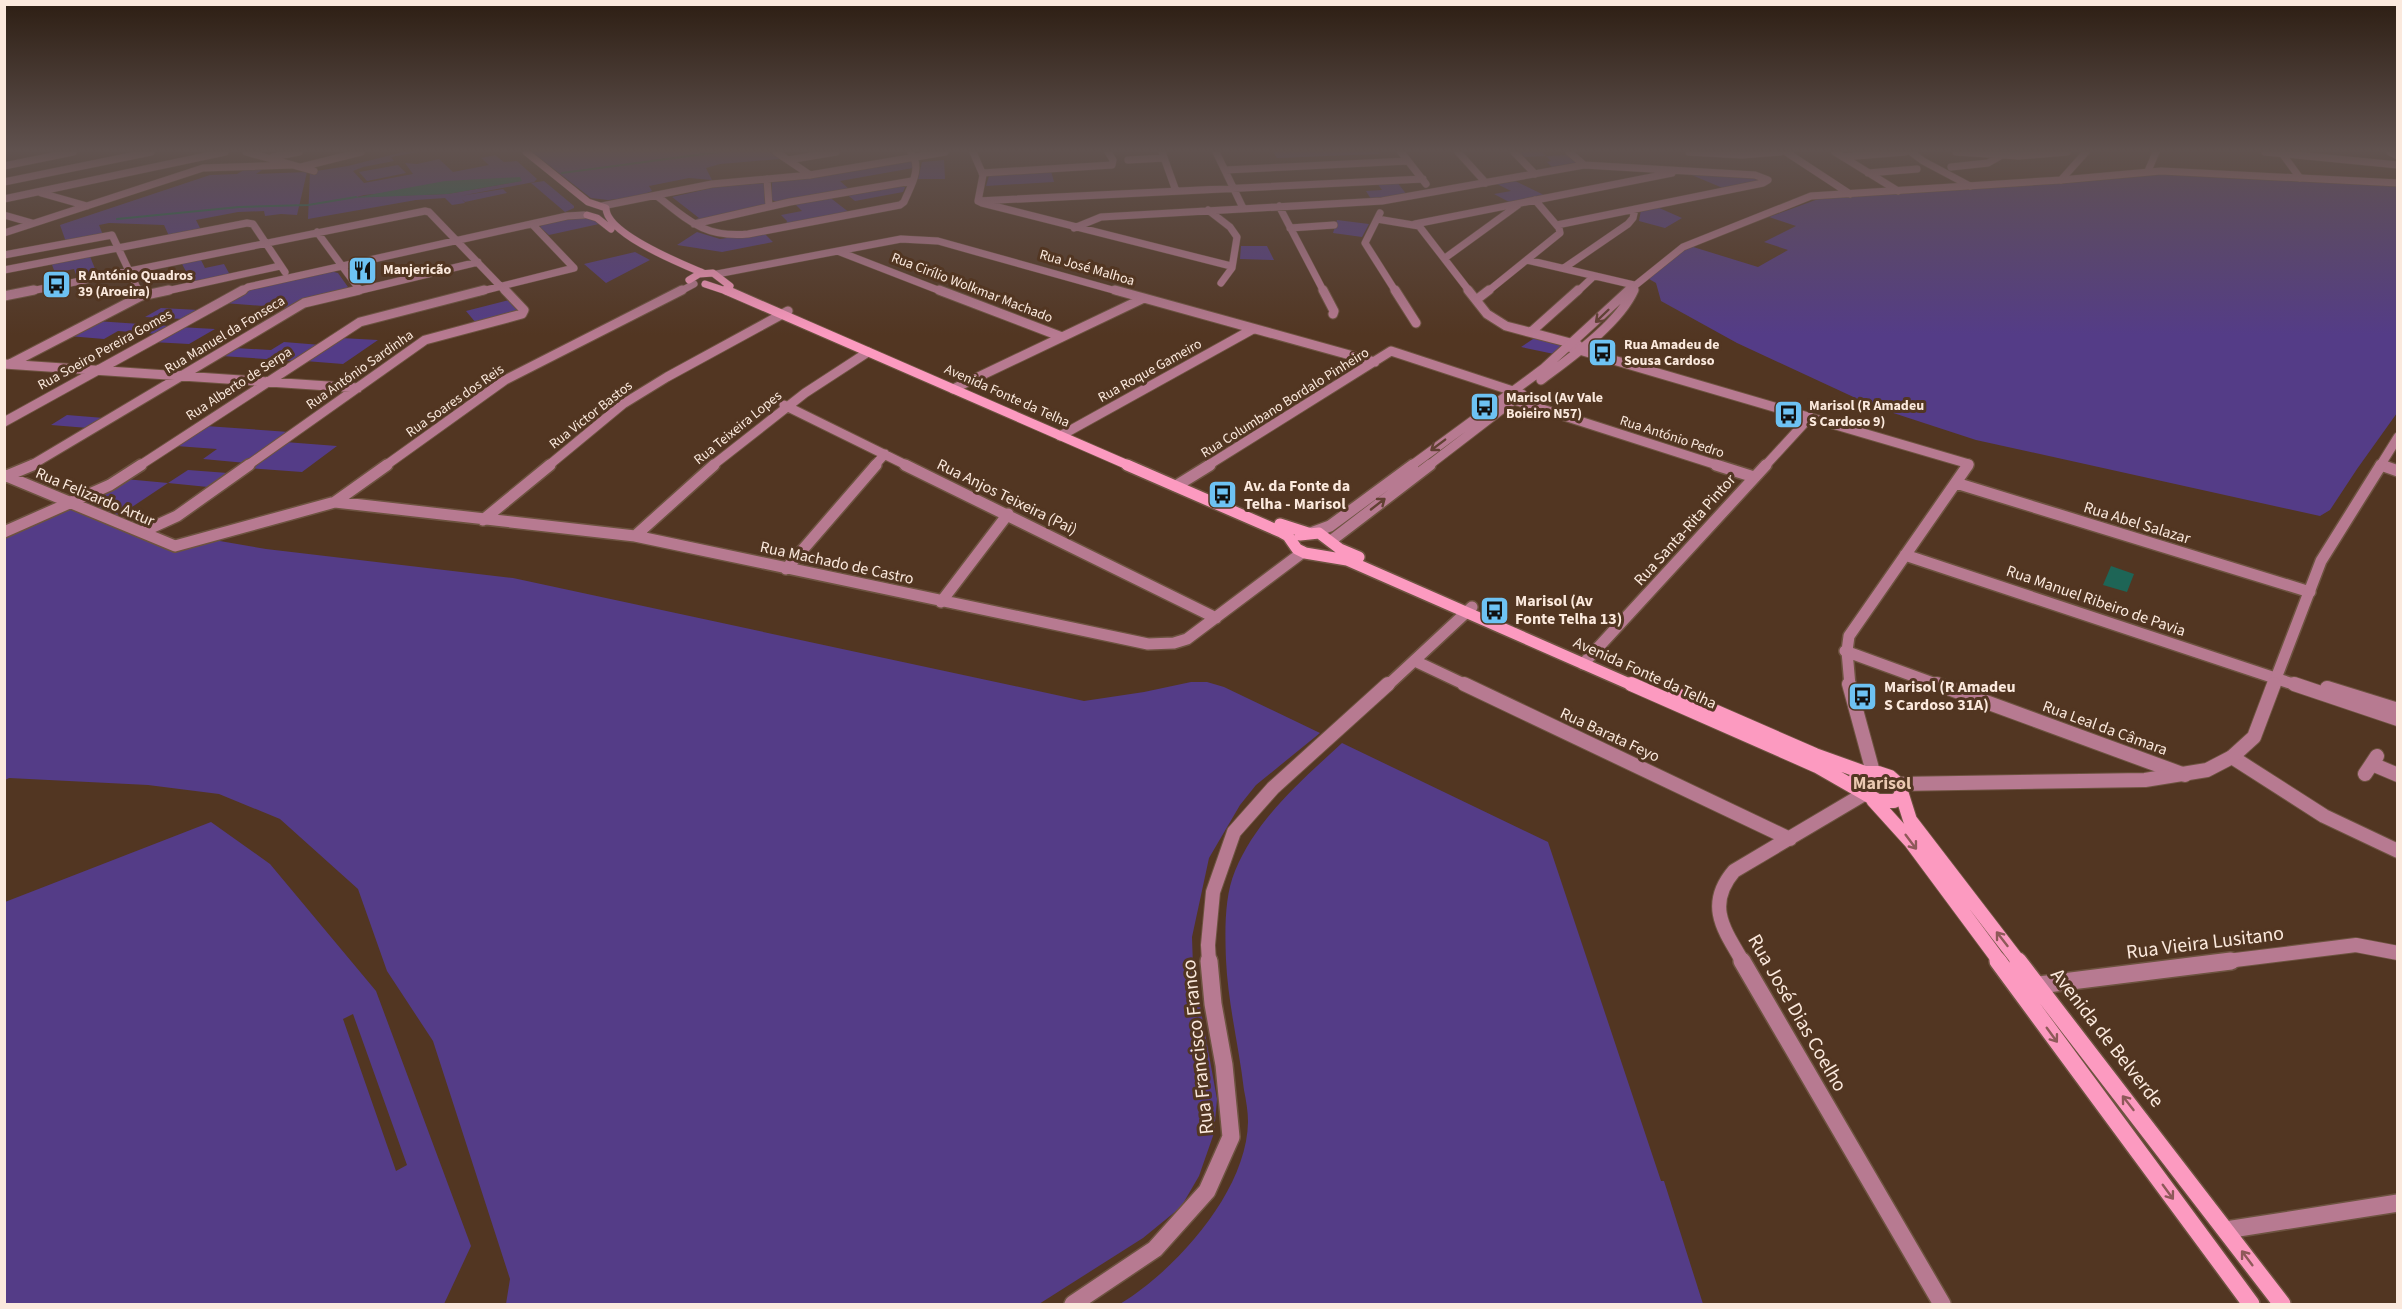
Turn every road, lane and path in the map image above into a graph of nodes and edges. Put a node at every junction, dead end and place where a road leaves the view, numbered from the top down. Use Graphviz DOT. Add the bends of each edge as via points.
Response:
graph roads {
  1 [pos="66,213"];
  2 [pos="414,213"];
  3 [pos="430,213"];
  4 [pos="579,213"];
  5 [pos="586,213"];
  6 [pos="606,213"];
  7 [pos="680,213"];
  8 [pos="739,213"];
  9 [pos="856,213"];
  10 [pos="1016,213"];
  11 [pos="1166,213"];
  12 [pos="1212,213"];
  13 [pos="1282,213"];
  14 [pos="1380,213"];
  15 [pos="1470,213"];
  16 [pos="1507,213"];
  17 [pos="1547,213"];
  18 [pos="1615,213"];
  19 [pos="1634,213"];
  20 [pos="1768,213"];
  21 [pos="4,215"];
  22 [pos="1377,219"];
  23 [pos="33,224"];
  24 [pos="532,224"];
  25 [pos="694,224"];
  26 [pos="1415,224"];
  27 [pos="1334,225"];
  28 [pos="1557,225"];
  29 [pos="1074,228"];
  30 [pos="1290,228"];
  31 [pos="317,232"];
  32 [pos="4,233"];
  33 [pos="457,240"];
  34 [pos="265,243"];
  35 [pos="120,247"];
  36 [pos="838,251"];
  37 [pos="4,255"];
  38 [pos="1445,258"];
  39 [pos="1527,260"];
  40 [pos="478,262"];
  41 [pos="342,266"];
  42 [pos="1232,266"];
  43 [pos="1564,268"];
  44 [pos="4,270"];
  45 [pos="131,271"];
  46 [pos="703,273"];
  47 [pos="1594,276"];
  48 [pos="718,277"];
  49 [pos="692,282"];
  50 [pos="1221,283"];
  51 [pos="705,284"];
  52 [pos="1634,285"];
  53 [pos="499,286"];
  54 [pos="359,289"];
  55 [pos="141,296"];
  56 [pos="4,297"];
  57 [pos="1144,298"];
  58 [pos="1476,300"];
  59 [pos="785,313"];
  60 [pos="1333,314"];
  61 [pos="1416,323"];
  62 [pos="1253,329"];
  63 [pos="1531,333"];
  64 [pos="1062,337"];
  65 [pos="1576,346"];
  66 [pos="867,352"];
  67 [pos="1375,362"];
  68 [pos="6,365"];
  69 [pos="96,371"];
  70 [pos="182,377"];
  71 [pos="267,382"];
  72 [pos="957,387"];
  73 [pos="358,388"];
  74 [pos="1513,395"];
  75 [pos="784,405"];
  76 [pos="1810,417"];
  77 [pos="4,422"];
  78 [pos="1064,434"];
  79 [pos="2397,437"];
  80 [pos="885,454"];
  81 [pos="2381,465"];
  82 [pos="2397,471"];
  83 [pos="5,476"];
  84 [pos="1754,477"];
  85 [pos="1956,483"];
  86 [pos="1179,484"];
  87 [pos="335,502"];
  88 [pos="72,503"];
  89 [pos="1008,514"];
  90 [pos="483,520"];
  91 [pos="4,532"];
  92 [pos="142,532"];
  93 [pos="1309,533"];
  94 [pos="635,536"];
  95 [pos="1333,541"];
  96 [pos="1294,542"];
  97 [pos="1303,552"];
  98 [pos="1316,555"];
  99 [pos="1905,555"];
  100 [pos="786,569"];
  101 [pos="2310,592"];
  102 [pos="941,602"];
  103 [pos="1469,610"];
  104 [pos="1216,618"];
  105 [pos="1845,651"];
  106 [pos="1586,660"];
  107 [pos="1414,661"];
  108 [pos="2277,676"];
  109 [pos="2397,710"];
  110 [pos="2397,719"];
  111 [pos="2232,758"];
  112 [pos="2371,765"];
  113 [pos="1869,772"];
  114 [pos="2185,775"];
  115 [pos="2397,775"];
  116 [pos="1900,790"];
  117 [pos="1864,794"];
  118 [pos="1790,839"];
  119 [pos="2397,851"];
  120 [pos="2397,953"];
  121 [pos="2037,985"];
  122 [pos="2018,987"];
  123 [pos="2397,1203"];
  124 [pos="2226,1230"];
  125 [pos="1073,1305"];
  126 [pos="1942,1305"];
  127 [pos="2251,1305"];
  128 [pos="2282,1305"];
  1 -- 23 [label="street"];
  2 -- 31 [label="street, Rua António Sardinha"];
  3 -- 33 [label="street, Rua António Sardinha"];
  4 -- 24 [label="street, Rua Soeiro Pereira Gomes"];
  5 -- 49 [label="main road"];
  6 -- 46 [label="main road" via="647,249"];
  7 -- 25 [label="street"];
  8 -- 25 [label="street"];
  9 -- 25 [label="street" via="735,236 709,234"];
  10 -- 29 [label="street"];
  11 -- 29 [label="street" via="1098,218"];
  12 -- 42 [label="street" via="1237,237"];
  13 -- 30 [label="street"];
  14 -- 22 [label="street"];
  15 -- 26 [label="street"];
  16 -- 38 [label="street"];
  17 -- 28 [label="street"];
  18 -- 28 [label="street"];
  19 -- 43 [label="street" via="1628,224"];
  20 -- 52 [label="street" via="1686,246"];
  21 -- 23 [label="street"];
  22 -- 26 [label="street"];
  22 -- 61 [label="street" via="1366,247"];
  23 -- 32 [label="street"];
  24 -- 33 [label="street, Rua Soeiro Pereira Gomes"];
  24 -- 53 [label="street, Rua Alberto de Serpa" via="577,270"];
  26 -- 38 [label="street"];
  27 -- 30 [label="street"];
  28 -- 39 [label="street" via="1560,233"];
  29 -- 42 [label="street"];
  30 -- 60 [label="street"];
  31 -- 34 [label="street"];
  31 -- 41 [label="street"];
  33 -- 40 [label="street, Rua António Sardinha"];
  33 -- 41 [label="street, Rua Soeiro Pereira Gomes"];
  34 -- 35 [label="street" via="252,224 247,223"];
  34 -- 45 [label="street"];
  34 -- 55 [label="street" via="282,269"];
  35 -- 37 [label="street" via="115,237 107,236"];
  35 -- 44 [label="street"];
  35 -- 45 [label="street"];
  36 -- 48 [label="street, Rua José Malhoa"];
  36 -- 57 [label="street, Rua José Malhoa" via="901,239 938,241"];
  36 -- 64 [label="street, Rua Cirílio Wolkmar Machado"];
  38 -- 58 [label="street"];
  39 -- 43 [label="street"];
  39 -- 58 [label="street"];
  40 -- 53 [label="street, Rua António Sardinha"];
  40 -- 54 [label="street, Rua Manuel da Fonseca"];
  41 -- 54 [label="street"];
  41 -- 69 [label="street, Rua Soeiro Pereira Gomes" via="243,289"];
  42 -- 50 [label="street"];
  43 -- 47 [label="street"];
  45 -- 55 [label="street"];
  45 -- 56 [label="street"];
  46 -- 48 [label="main road"];
  46 -- 49 [label="main road"];
  47 -- 52 [label="street"];
  47 -- 63 [label="street"];
  48 -- 51 [label="main road"];
  48 -- 59 [label="main road, Avenida Fonte da Telha" via="726,285"];
  49 -- 51 [label="main road"];
  49 -- 87 [label="street, Rua Soares dos Reis" via="505,380"];
  51 -- 59 [label="main road, Avenida Fonte da Telha"];
  52 -- 65 [label="street" via="1629,302"];
  53 -- 71 [label="street, Rua Alberto de Serpa" via="360,322"];
  53 -- 73 [label="street, Rua António Sardinha" via="524,310 522,314 425,340"];
  54 -- 70 [label="street, Rua Manuel da Fonseca" via="304,303"];
  55 -- 68 [label="street"];
  57 -- 62 [label="street, Rua José Malhoa"];
  57 -- 64 [label="street"];
  58 -- 63 [label="street" via="1495,320"];
  59 -- 66 [label="main road, Avenida Fonte da Telha"];
  59 -- 72 [label="main road, Avenida Fonte da Telha"];
  59 -- 90 [label="street, Rua Victor Bastos" via="623,404"];
  62 -- 67 [label="street, Rua José Malhoa"];
  62 -- 78 [label="street, Rua Roque Gameiro"];
  63 -- 65 [label="street"];
  64 -- 72 [label="street"];
  65 -- 74 [label="street"];
  65 -- 76 [label="street"];
  66 -- 72 [label="main road, Avenida Fonte da Telha"];
  66 -- 75 [label="street, Rua Teixeira Lopes"];
  67 -- 74 [label="street, Rua Columbano Bordalo Pinheiro" via="1392,351"];
  67 -- 86 [label="street, Rua Columbano Bordalo Pinheiro"];
  68 -- 69 [label="street"];
  69 -- 70 [label="street"];
  69 -- 77 [label="street, Rua Soeiro Pereira Gomes"];
  70 -- 71 [label="street"];
  70 -- 83 [label="street, Rua Manuel da Fonseca" via="40,462"];
  71 -- 73 [label="street"];
  71 -- 88 [label="street, Rua Alberto de Serpa" via="110,485"];
  72 -- 78 [label="main road, Avenida Fonte da Telha"];
  73 -- 92 [label="street, Rua António Sardinha" via="177,516"];
  74 -- 84 [label="street, Rua António Pedro"];
  74 -- 93 [label="street, one-way" via="1330,526"];
  95 -- 74 [label="street, one-way"];
  75 -- 80 [label="street, Rua Anjos Teixeira (Pai)"];
  75 -- 94 [label="street, Rua Teixeira Lopes"];
  76 -- 84 [label="street, Rua Santa-Rita Pintor"];
  76 -- 85 [label="street" via="1969,464"];
  78 -- 86 [label="main road, Avenida Fonte da Telha"];
  79 -- 81 [label="street"];
  80 -- 89 [label="street, Rua Anjos Teixeira (Pai)"];
  80 -- 100 [label="street"];
  81 -- 82 [label="street"];
  81 -- 101 [label="street" via="2321,561"];
  83 -- 88 [label="street, Rua Felizardo Artur"];
  84 -- 106 [label="street, Rua Santa-Rita Pintor"];
  85 -- 99 [label="street"];
  85 -- 101 [label="street, Rua Abel Salazar"];
  86 -- 93 [label="main road, Avenida Fonte da Telha"];
  86 -- 96 [label="main road, Avenida Fonte da Telha" via="1286,534"];
  87 -- 90 [label="street, Rua Machado de Castro"];
  87 -- 92 [label="street, Rua Felizardo Artur" via="175,546"];
  88 -- 91 [label="street, Rua Alberto de Serpa"];
  88 -- 92 [label="street, Rua Felizardo Artur"];
  89 -- 102 [label="street"];
  89 -- 104 [label="street, Rua Anjos Teixeira (Pai)"];
  90 -- 94 [label="street, Rua Machado de Castro"];
  93 -- 95 [label="main road, Avenida Fonte da Telha" via="1323,534"];
  93 -- 96 [label="main road" via="1298,536"];
  94 -- 100 [label="street, Rua Machado de Castro"];
  95 -- 98 [label="main road" via="1330,551"];
  95 -- 103 [label="main road, Avenida Fonte da Telha" via="1348,553"];
  96 -- 97 [label="main road, Avenida Fonte da Telha"];
  97 -- 98 [label="main road, Avenida Fonte da Telha"];
  97 -- 104 [label="street, Rua Machado de Castro"];
  98 -- 103 [label="main road, Avenida Fonte da Telha" via="1347,560"];
  99 -- 105 [label="street" via="1849,636"];
  99 -- 108 [label="street, Rua Manuel Ribeiro de Pavia"];
  100 -- 102 [label="street, Rua Machado de Castro"];
  101 -- 108 [label="street"];
  102 -- 104 [label="street, Rua Machado de Castro" via="1162,645 1187,639"];
  103 -- 106 [label="main road, Avenida Fonte da Telha"];
  103 -- 107 [label="street, Rua Francisco Franco"];
  105 -- 113 [label="street"];
  105 -- 114 [label="street, Rua Leal da Câmara"];
  106 -- 113 [label="main road, Avenida Fonte da Telha" via="1852,770"];
  106 -- 117 [label="main road, Avenida Fonte da Telha" via="1808,762"];
  107 -- 118 [label="street, Rua Barata Feyo"];
  107 -- 125 [label="street, Rua Francisco Franco" via="1273,788 1234,832 1213,892 1208,945 1231,1137 1207,1191 1155,1249"];
  108 -- 109 [label="street"];
  108 -- 110 [label="street"];
  108 -- 111 [label="street" via="2254,737"];
  111 -- 114 [label="street"];
  111 -- 119 [label="street" via="2324,816"];
  112 -- 115 [label="street"];
  113 -- 116 [label="main road, Avenida Fonte da Telha" via="1887,776"];
  113 -- 117 [label="main road" via="1856,778"];
  114 -- 116 [label="street"];
  116 -- 117 [label="main road" via="1890,802"];
  121 -- 116 [label="main road, Avenida de Belverde, one-way" via="1910,820"];
  117 -- 118 [label="street, Rua José Dias Coelho"];
  117 -- 122 [label="main road, one-way" via="1911,842"];
  118 -- 126 [label="street, Rua José Dias Coelho" via="1734,871 1721,885 1717,906 1724,929"];
  120 -- 121 [label="street, Rua Vieira Lusitano" via="2356,945"];
  121 -- 122 [label="street, Rua Vieira Lusitano"];
  124 -- 121 [label="main road, Avenida de Belverde, one-way"];
  122 -- 127 [label="main road, one-way"];
  123 -- 124 [label="street"];
  128 -- 124 [label="main road, Avenida de Belverde, one-way"];
}
